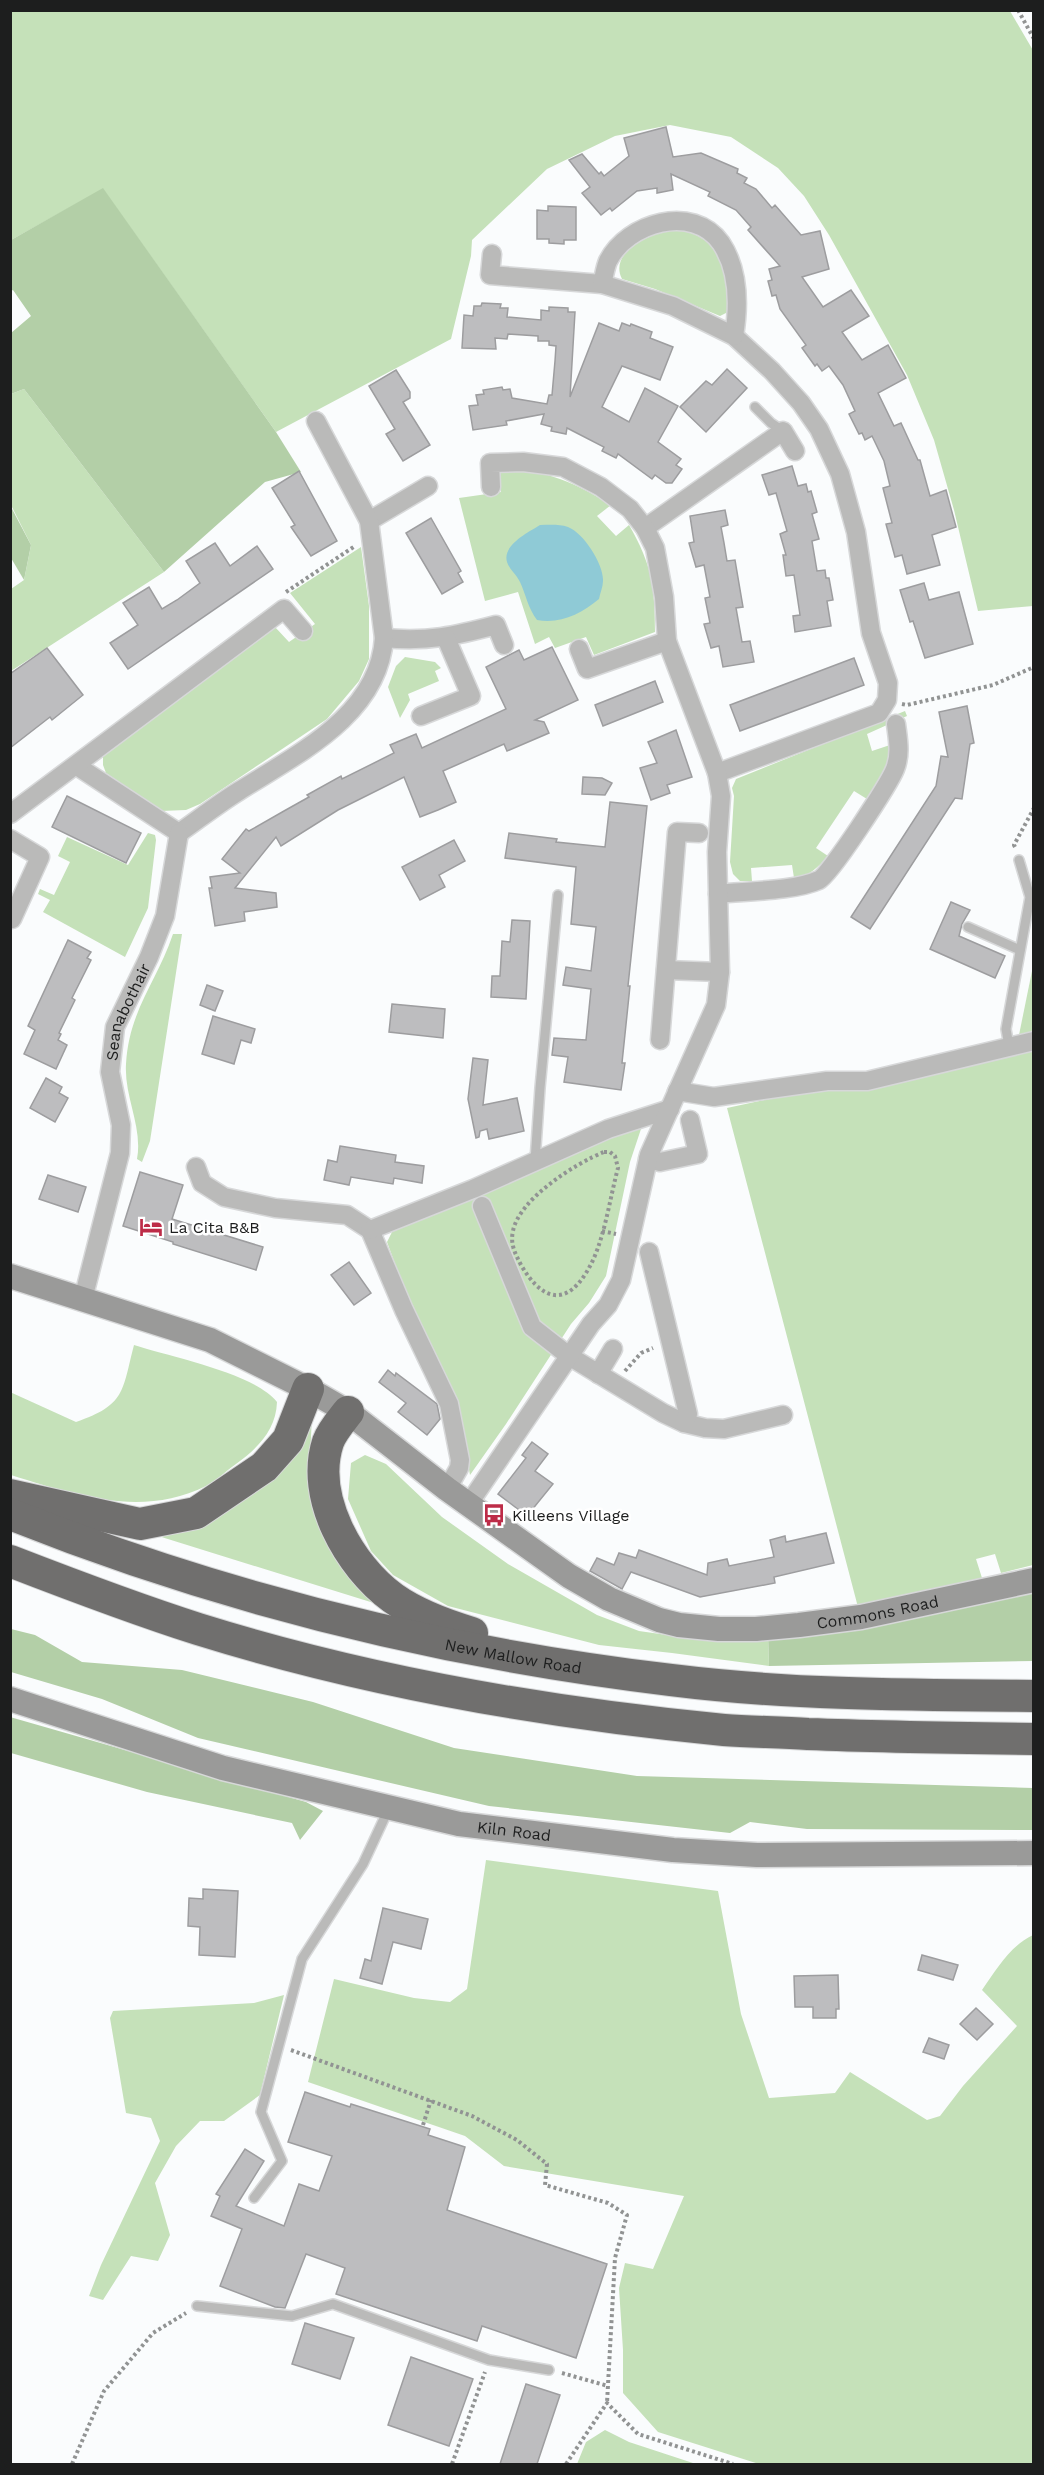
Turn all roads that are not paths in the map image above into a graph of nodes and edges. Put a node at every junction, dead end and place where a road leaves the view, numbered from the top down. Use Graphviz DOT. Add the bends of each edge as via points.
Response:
graph roads {
  1 [pos="492,254"];
  2 [pos="602,284"];
  3 [pos="734,336"];
  4 [pos="755,407"];
  5 [pos="316,421"];
  6 [pos="783,431"];
  7 [pos="795,451"];
  8 [pos="428,486"];
  9 [pos="491,487"];
  10 [pos="645,528"];
  11 [pos="370,529"];
  12 [pos="303,631"];
  13 [pos="384,638"];
  14 [pos="446,638"];
  15 [pos="667,641"];
  16 [pos="504,645"];
  17 [pos="579,649"];
  18 [pos="420,716"];
  19 [pos="896,724"];
  20 [pos="77,766"];
  21 [pos="717,772"];
  22 [pos="10,814"];
  23 [pos="179,833"];
  24 [pos="699,833"];
  25 [pos="10,839"];
  26 [pos="1019,860"];
  27 [pos="718,894"];
  28 [pos="558,895"];
  29 [pos="12,919"];
  30 [pos="968,927"];
  31 [pos="1020,950"];
  32 [pos="666,970"];
  33 [pos="720,972"];
  34 [pos="660,1040"];
  35 [pos="1034,1041"];
  36 [pos="1009,1046"];
  37 [pos="677,1091"];
  38 [pos="670,1109"];
  39 [pos="690,1120"];
  40 [pos="648,1159"];
  41 [pos="536,1161"];
  42 [pos="196,1167"];
  43 [pos="482,1206"];
  44 [pos="370,1230"];
  45 [pos="649,1252"];
  46 [pos="10,1276"];
  47 [pos="83,1299"];
  48 [pos="613,1349"];
  49 [pos="569,1356"];
  50 [pos="598,1374"];
  51 [pos="308,1389"];
  52 [pos="348,1412"];
  53 [pos="783,1414"];
  54 [pos="684,1423"];
  55 [pos="447,1488"];
  56 [pos="10,1494"];
  57 [pos="468,1505"];
  58 [pos="10,1514"];
  59 [pos="10,1561"];
  60 [pos="1034,1580"];
  61 [pos="672,1681"];
  62 [pos="1034,1696"];
  63 [pos="10,1699"];
  64 [pos="1034,1738"];
  65 [pos="389,1808"];
  66 [pos="1034,1853"];
  67 [pos="254,2198"];
  68 [pos="197,2306"];
  69 [pos="549,2370"];
  1 -- 2 [label="street" via="490,275"];
  2 -- 3 [label="street" via="673,306"];
  2 -- 3 [label="street" via="608,261 628,238 653,224 676,221 701,226 720,241 731,263 737,299"];
  3 -- 21 [label="street" via="801,403 819,429 840,474 856,532 871,633 888,683 887,700 879,713"];
  4 -- 6 [label="lane"];
  5 -- 11 [label="street"];
  6 -- 7 [label="street"];
  6 -- 10 [label="street"];
  8 -- 11 [label="street"];
  9 -- 10 [label="street" via="490,463 563,467 601,487 630,509"];
  10 -- 15 [label="street" via="655,548"];
  11 -- 13 [label="street"];
  12 -- 20 [label="street" via="285,609"];
  13 -- 14 [label="street"];
  13 -- 23 [label="street" via="383,655 367,692 341,721"];
  14 -- 16 [label="street" via="496,625"];
  14 -- 18 [label="street" via="471,696"];
  15 -- 17 [label="street" via="586,669"];
  15 -- 21 [label="street"];
  19 -- 27 [label="street" via="900,750 894,770 821,879 801,885"];
  20 -- 22 [label="street"];
  20 -- 23 [label="street"];
  21 -- 27 [label="street" via="721,796"];
  23 -- 47 [label="street, Seanabothair" via="165,916 116,1027 111,1072 121,1125 120,1153"];
  24 -- 32 [label="street" via="677,832"];
  25 -- 29 [label="street" via="40,857"];
  26 -- 31 [label="lane" via="1030,897"];
  27 -- 33 [label="street"];
  28 -- 41 [label="lane"];
  30 -- 31 [label="lane"];
  31 -- 36 [label="lane" via="1006,1029"];
  32 -- 33 [label="street"];
  32 -- 34 [label="street"];
  33 -- 37 [label="street" via="716,1005"];
  35 -- 36 [label="street"];
  36 -- 37 [label="street" via="867,1081 827,1081 714,1097"];
  37 -- 38 [label="street"];
  38 -- 40 [label="street"];
  38 -- 41 [label="street" via="608,1129"];
  39 -- 40 [label="street" via="698,1154 660,1162"];
  40 -- 49 [label="street" via="621,1280 608,1305"];
  41 -- 44 [label="street"];
  42 -- 44 [label="street" via="202,1183 224,1197 275,1208 346,1215"];
  43 -- 49 [label="street" via="532,1327"];
  44 -- 55 [label="street" via="448,1404 460,1460"];
  45 -- 54 [label="street" via="688,1414"];
  46 -- 47 [label="street, Commons Road"];
  47 -- 51 [label="street, Commons Road" via="210,1340"];
  48 -- 50 [label="street"];
  49 -- 50 [label="street"];
  49 -- 57 [label="street"];
  50 -- 54 [label="street"];
  51 -- 52 [label="street, Commons Road"];
  51 -- 56 [label="highway" via="288,1440 264,1467 196,1513 140,1524"];
  52 -- 55 [label="street, Commons Road"];
  52 -- 61 [label="highway" via="327,1444 325,1486 343,1538 370,1577 393,1598 420,1614 477,1635"];
  53 -- 54 [label="street" via="724,1429"];
  55 -- 57 [label="street, Commons Road"];
  57 -- 60 [label="street, Commons Road" via="569,1576 609,1599 679,1625 756,1629 861,1617"];
  58 -- 61 [label="highway, New Mallow Road" via="154,1567 330,1618 503,1656"];
  59 -- 64 [label="highway" via="199,1629 309,1660 590,1715 726,1730"];
  61 -- 62 [label="highway, New Mallow Road" via="823,1692"];
  63 -- 65 [label="street, Kiln Road" via="223,1768"];
  65 -- 66 [label="street, Kiln Road" via="459,1824 673,1850 757,1855"];
  65 -- 67 [label="lane" via="363,1864 302,1959 261,2112 282,2161"];
  68 -- 69 [label="lane" via="292,2316 333,2304 489,2360"];
}
